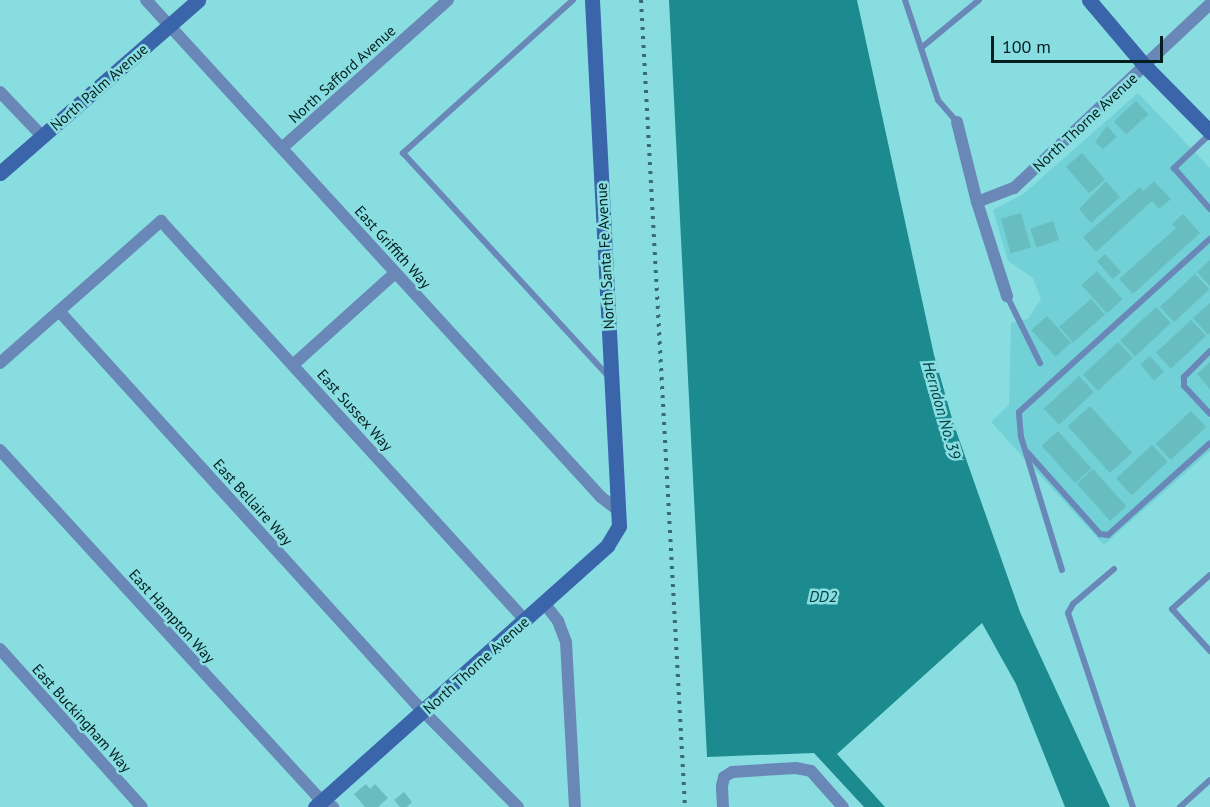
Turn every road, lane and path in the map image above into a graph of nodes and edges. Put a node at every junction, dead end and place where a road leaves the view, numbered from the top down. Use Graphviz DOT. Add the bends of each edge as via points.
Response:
graph roads {
  1 [pos="146,0"];
  2 [pos="198,0"];
  3 [pos="448,0"];
  4 [pos="573,0"];
  5 [pos="592,0"];
  6 [pos="904,0"];
  7 [pos="979,0"];
  8 [pos="1089,0"];
  9 [pos="1210,4"];
  10 [pos="170,25"];
  11 [pos="921,48"];
  12 [pos="1145,66"];
  13 [pos="0,92"];
  14 [pos="957,122"];
  15 [pos="1210,133"];
  16 [pos="42,136"];
  17 [pos="283,147"];
  18 [pos="0,173"];
  19 [pos="977,202"];
  20 [pos="1210,209"];
  21 [pos="1210,239"];
  22 [pos="395,273"];
  23 [pos="1007,296"];
  24 [pos="59,310"];
  25 [pos="1210,351"];
  26 [pos="1,359"];
  27 [pos="1040,363"];
  28 [pos="294,364"];
  29 [pos="611,380"];
  30 [pos="1210,414"];
  31 [pos="1210,443"];
  32 [pos="1024,449"];
  33 [pos="0,450"];
  34 [pos="620,512"];
  35 [pos="1114,569"];
  36 [pos="1062,570"];
  37 [pos="1210,575"];
  38 [pos="544,603"];
  39 [pos="525,620"];
  40 [pos="0,649"];
  41 [pos="1210,651"];
  42 [pos="425,712"];
  43 [pos="1210,780"];
  44 [pos="324,805"];
  45 [pos="142,807"];
  46 [pos="518,807"];
  47 [pos="575,807"];
  48 [pos="723,807"];
  49 [pos="843,807"];
  50 [pos="1132,807"];
  51 [pos="1180,807"];
  1 -- 10 [label="street, East Griffith Way"];
  2 -- 10 [label="street, North Palm Avenue"];
  3 -- 17 [label="street, North Safford Avenue"];
  4 -- 29 [label="lane" via="403,153"];
  5 -- 29 [label="street, North Santa Fe Avenue"];
  6 -- 11 [label="lane"];
  7 -- 11 [label="lane"];
  8 -- 12 [label="street"];
  9 -- 12 [label="street, North Thorne Avenue"];
  10 -- 16 [label="street, North Palm Avenue"];
  10 -- 17 [label="street, East Griffith Way"];
  11 -- 14 [label="lane" via="938,100"];
  12 -- 15 [label="street"];
  12 -- 19 [label="street, North Thorne Avenue" via="1014,188"];
  13 -- 16 [label="street"];
  14 -- 19 [label="street"];
  15 -- 20 [label="lane" via="1174,168"];
  16 -- 18 [label="street, North Palm Avenue"];
  17 -- 22 [label="street, East Griffith Way"];
  19 -- 23 [label="street"];
  21 -- 32 [label="lane" via="1019,412 1017,422"];
  22 -- 28 [label="street"];
  22 -- 34 [label="street, East Griffith Way"];
  23 -- 27 [label="lane"];
  24 -- 26 [label="street"];
  24 -- 28 [label="street, East Sussex Way" via="161,221"];
  24 -- 42 [label="street, East Bellaire Way"];
  25 -- 30 [label="lane" via="1184,377 1184,386"];
  28 -- 39 [label="street, East Sussex Way"];
  29 -- 34 [label="street, North Santa Fe Avenue"];
  31 -- 32 [label="lane" via="1108,535 1100,534"];
  32 -- 36 [label="lane"];
  33 -- 44 [label="street, East Hampton Way"];
  34 -- 38 [label="street, North Thorne Avenue" via="619,526 607,546"];
  35 -- 50 [label="lane" via="1073,604 1068,613"];
  37 -- 41 [label="lane" via="1172,609"];
  38 -- 39 [label="street, North Thorne Avenue"];
  38 -- 47 [label="street" via="558,621 566,642"];
  39 -- 42 [label="street, North Thorne Avenue"];
  40 -- 45 [label="street, East Buckingham Way"];
  42 -- 44 [label="street, North Thorne Avenue"];
  42 -- 46 [label="street, East Bellaire Way"];
  43 -- 51 [label="lane"];
  48 -- 49 [label="street" via="724,777 732,772 796,768 811,771"];
}
